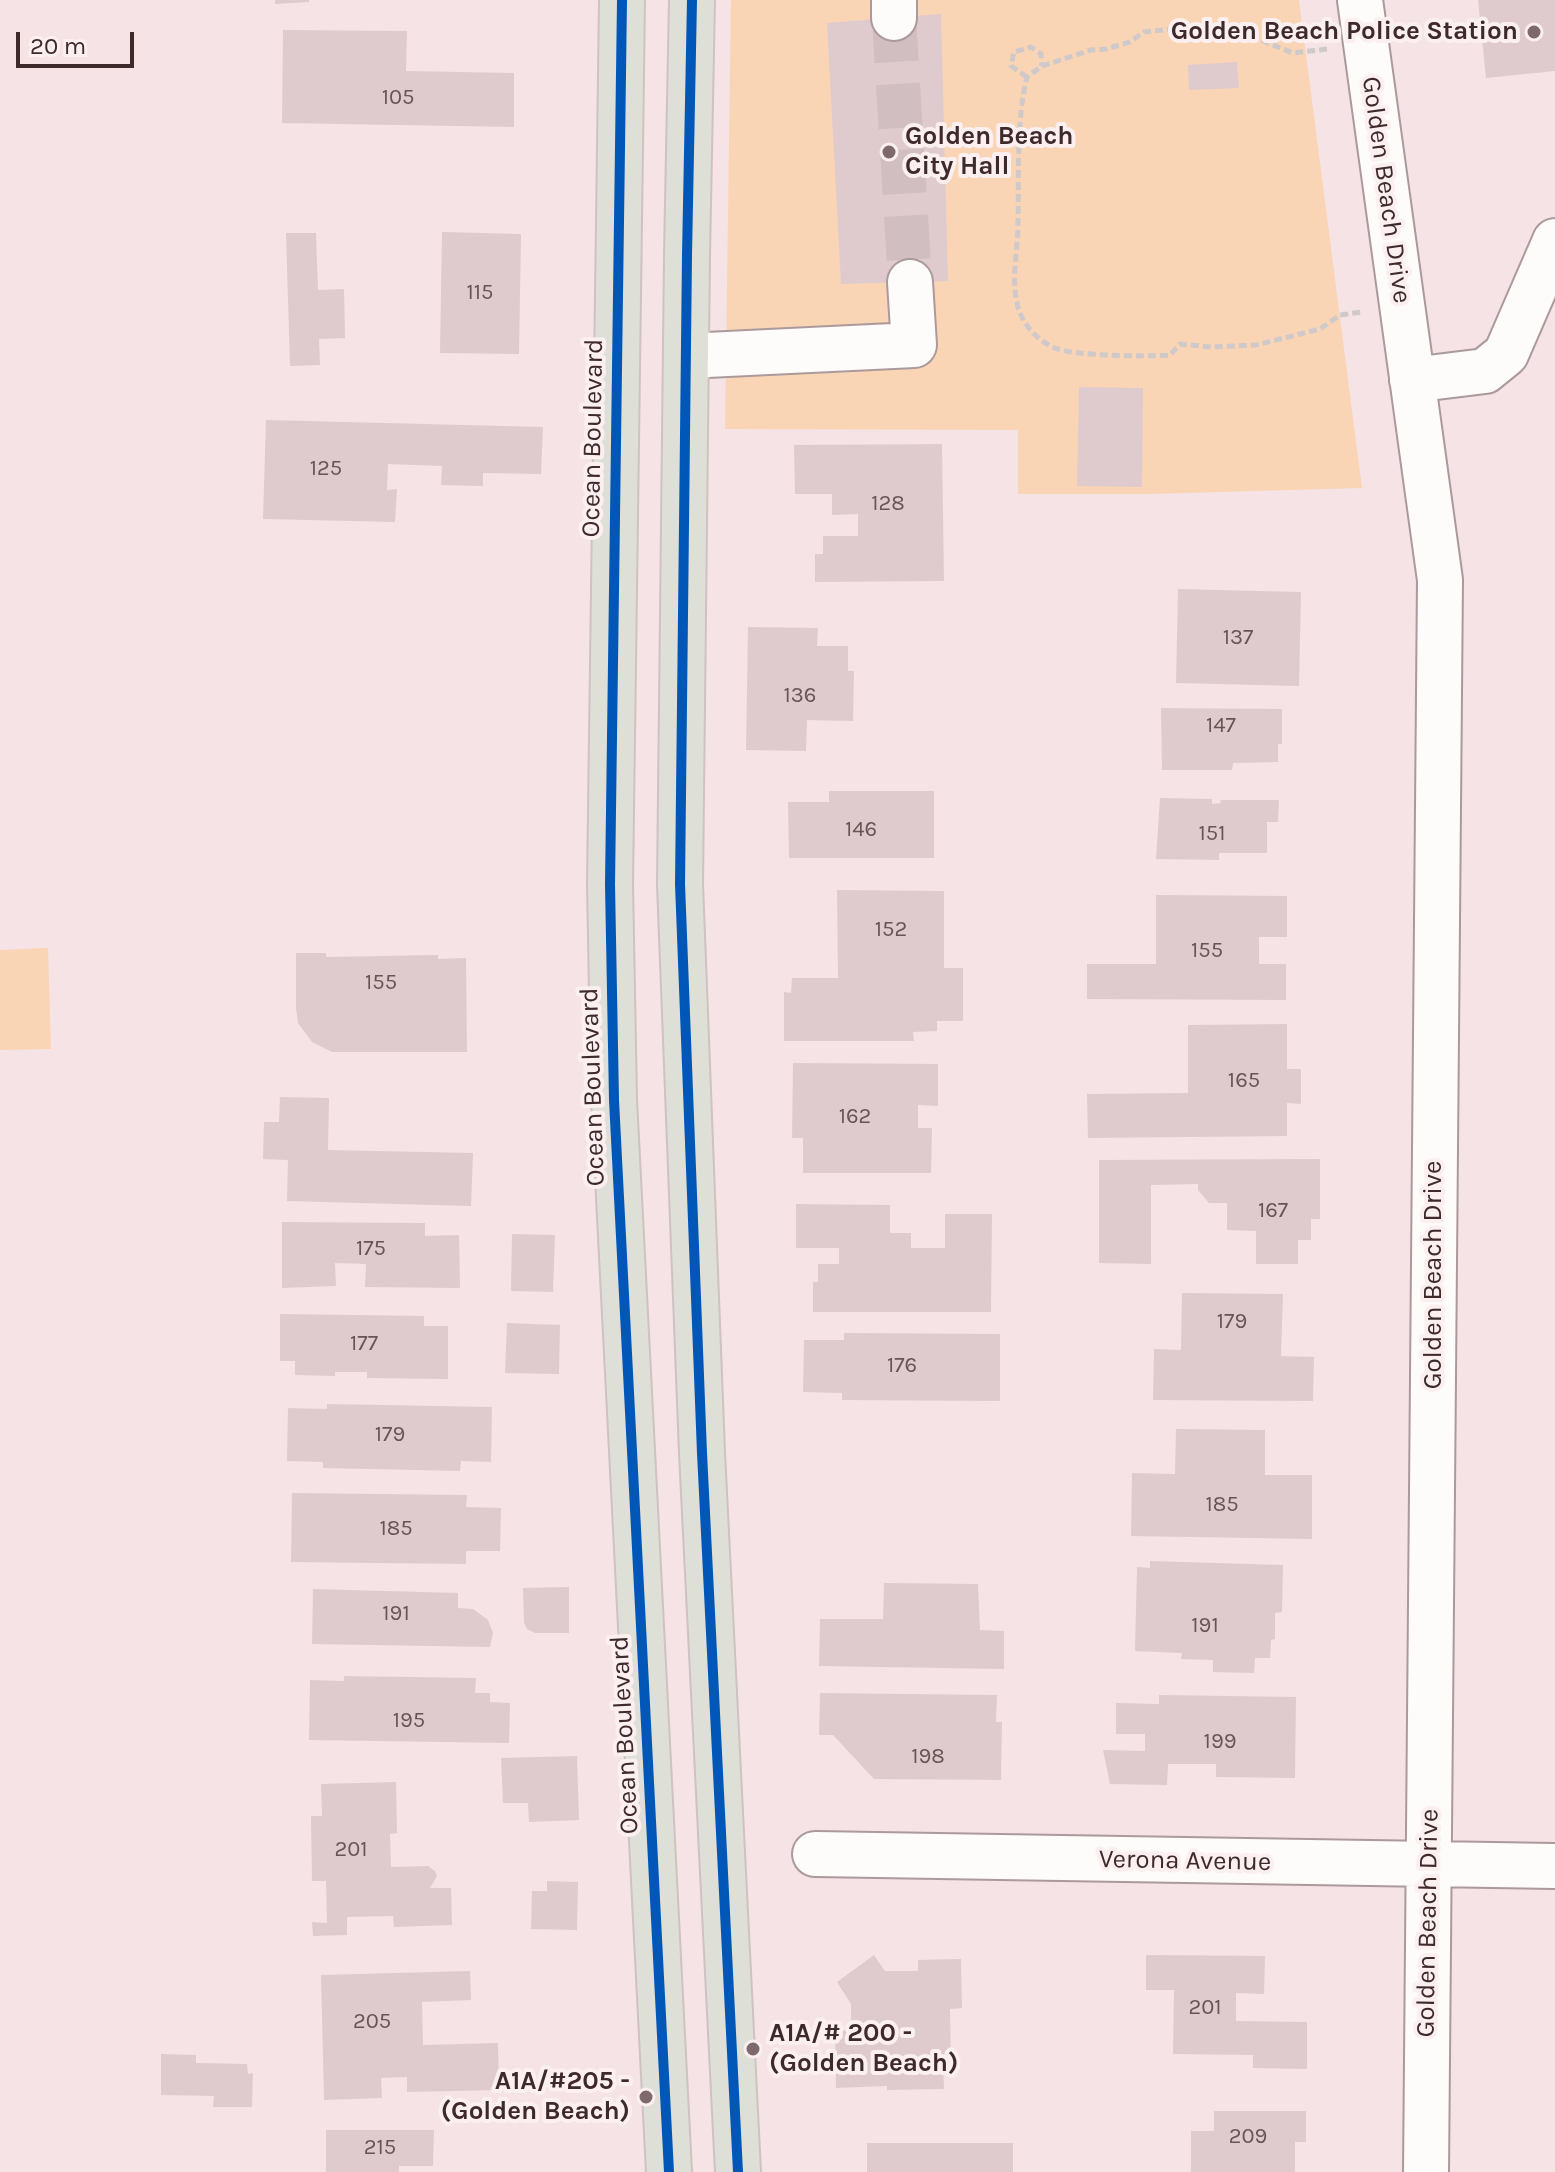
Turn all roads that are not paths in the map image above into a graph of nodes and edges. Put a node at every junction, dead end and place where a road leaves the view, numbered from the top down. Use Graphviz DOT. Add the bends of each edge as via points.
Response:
graph roads {
  1 [pos="622,0"];
  2 [pos="692,0"];
  3 [pos="1360,0"];
  4 [pos="1555,241"];
  5 [pos="910,282"];
  6 [pos="686,356"];
  7 [pos="1412,380"];
  8 [pos="722,1851"];
  9 [pos="653,1854"];
  10 [pos="815,1854"];
  11 [pos="1429,1865"];
  12 [pos="1555,1866"];
  13 [pos="669,2172"];
  14 [pos="738,2172"];
  15 [pos="1426,2172"];
  1 -- 9 [label="main road, Ocean Boulevard" via="610,899 614,1100"];
  2 -- 6 [label="main road"];
  3 -- 7 [label="street, Golden Beach Drive"];
  4 -- 7 [label="street" via="1506,354 1485,371"];
  5 -- 6 [label="street" via="914,345"];
  6 -- 8 [label="main road" via="680,884"];
  7 -- 11 [label="street, Golden Beach Drive" via="1440,580"];
  8 -- 9 [label="main road"];
  8 -- 14 [label="main road"];
  9 -- 13 [label="main road, Ocean Boulevard"];
  10 -- 11 [label="street, Verona Avenue"];
  11 -- 12 [label="street, Verona Avenue"];
  11 -- 15 [label="street, Golden Beach Drive"];
}
